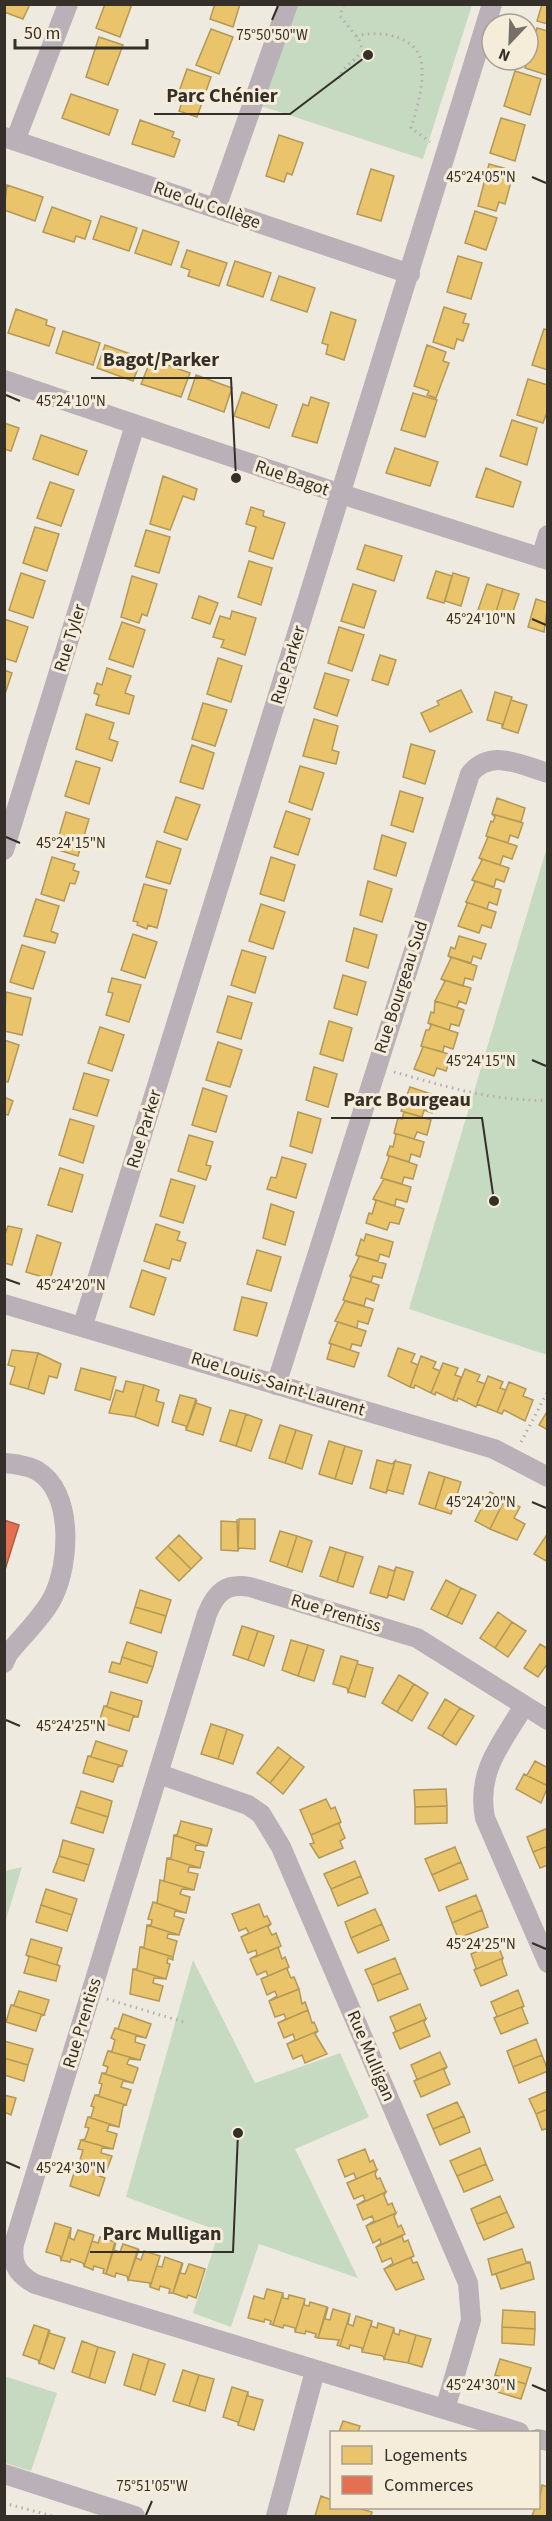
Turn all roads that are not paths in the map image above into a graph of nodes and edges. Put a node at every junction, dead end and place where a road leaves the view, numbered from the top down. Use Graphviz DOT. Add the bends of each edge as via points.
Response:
graph roads {
  1 [pos="68,4"];
  2 [pos="288,4"];
  3 [pos="492,4"];
  4 [pos="10,139"];
  5 [pos="216,208"];
  6 [pos="410,274"];
  7 [pos="4,380"];
  8 [pos="135,425"];
  9 [pos="341,495"];
  10 [pos="548,536"];
  11 [pos="544,559"];
  12 [pos="548,773"];
  13 [pos="4,850"];
  14 [pos="4,1304"];
  15 [pos="83,1325"];
  16 [pos="276,1385"];
  17 [pos="4,1462"];
  18 [pos="548,1477"];
  19 [pos="4,1663"];
  20 [pos="524,1706"];
  21 [pos="548,1720"];
  22 [pos="159,1774"];
  23 [pos="548,1963"];
  24 [pos="315,2371"];
  25 [pos="445,2409"];
  26 [pos="513,2431"];
  27 [pos="4,2474"];
  28 [pos="135,2517"];
  29 [pos="276,2517"];
  1 -- 4 [label="street"];
  2 -- 5 [label="street"];
  3 -- 6 [label="street, Rue Parker"];
  4 -- 5 [label="street, Rue du Collège"];
  5 -- 6 [label="street, Rue du Collège"];
  6 -- 9 [label="street, Rue Parker"];
  7 -- 8 [label="street, Rue Bagot"];
  8 -- 9 [label="street, Rue Bagot"];
  8 -- 13 [label="street, Rue Tyler"];
  9 -- 11 [label="street, Rue Bagot"];
  9 -- 15 [label="street, Rue Parker"];
  10 -- 11 [label="street"];
  12 -- 16 [label="street, Rue Bourgeau Sud" via="498,758 477,765 470,774"];
  14 -- 15 [label="street, Rue Louis-Saint-Laurent"];
  15 -- 16 [label="street, Rue Louis-Saint-Laurent"];
  16 -- 18 [label="street, Rue Louis-Saint-Laurent" via="513,1457"];
  17 -- 19 [label="street" via="30,1468 49,1481 63,1517 66,1540 65,1562 53,1597"];
  20 -- 21 [label="street, Rue Prentiss"];
  20 -- 22 [label="street, Rue Prentiss" via="417,1638 250,1587 226,1587 217,1593 207,1614"];
  20 -- 23 [label="street" via="488,1766 482,1801 485,1818"];
  22 -- 24 [label="street, Rue Prentiss" via="14,2244 15,2267 35,2284"];
  22 -- 25 [label="street, Rue Mulligan" via="248,1805 261,1814 281,1847 468,2283 471,2320"];
  24 -- 25 [label="street, Rue Prentiss"];
  24 -- 29 [label="street"];
  25 -- 26 [label="street, Rue Prentiss"];
  27 -- 28 [label="street"];
}
